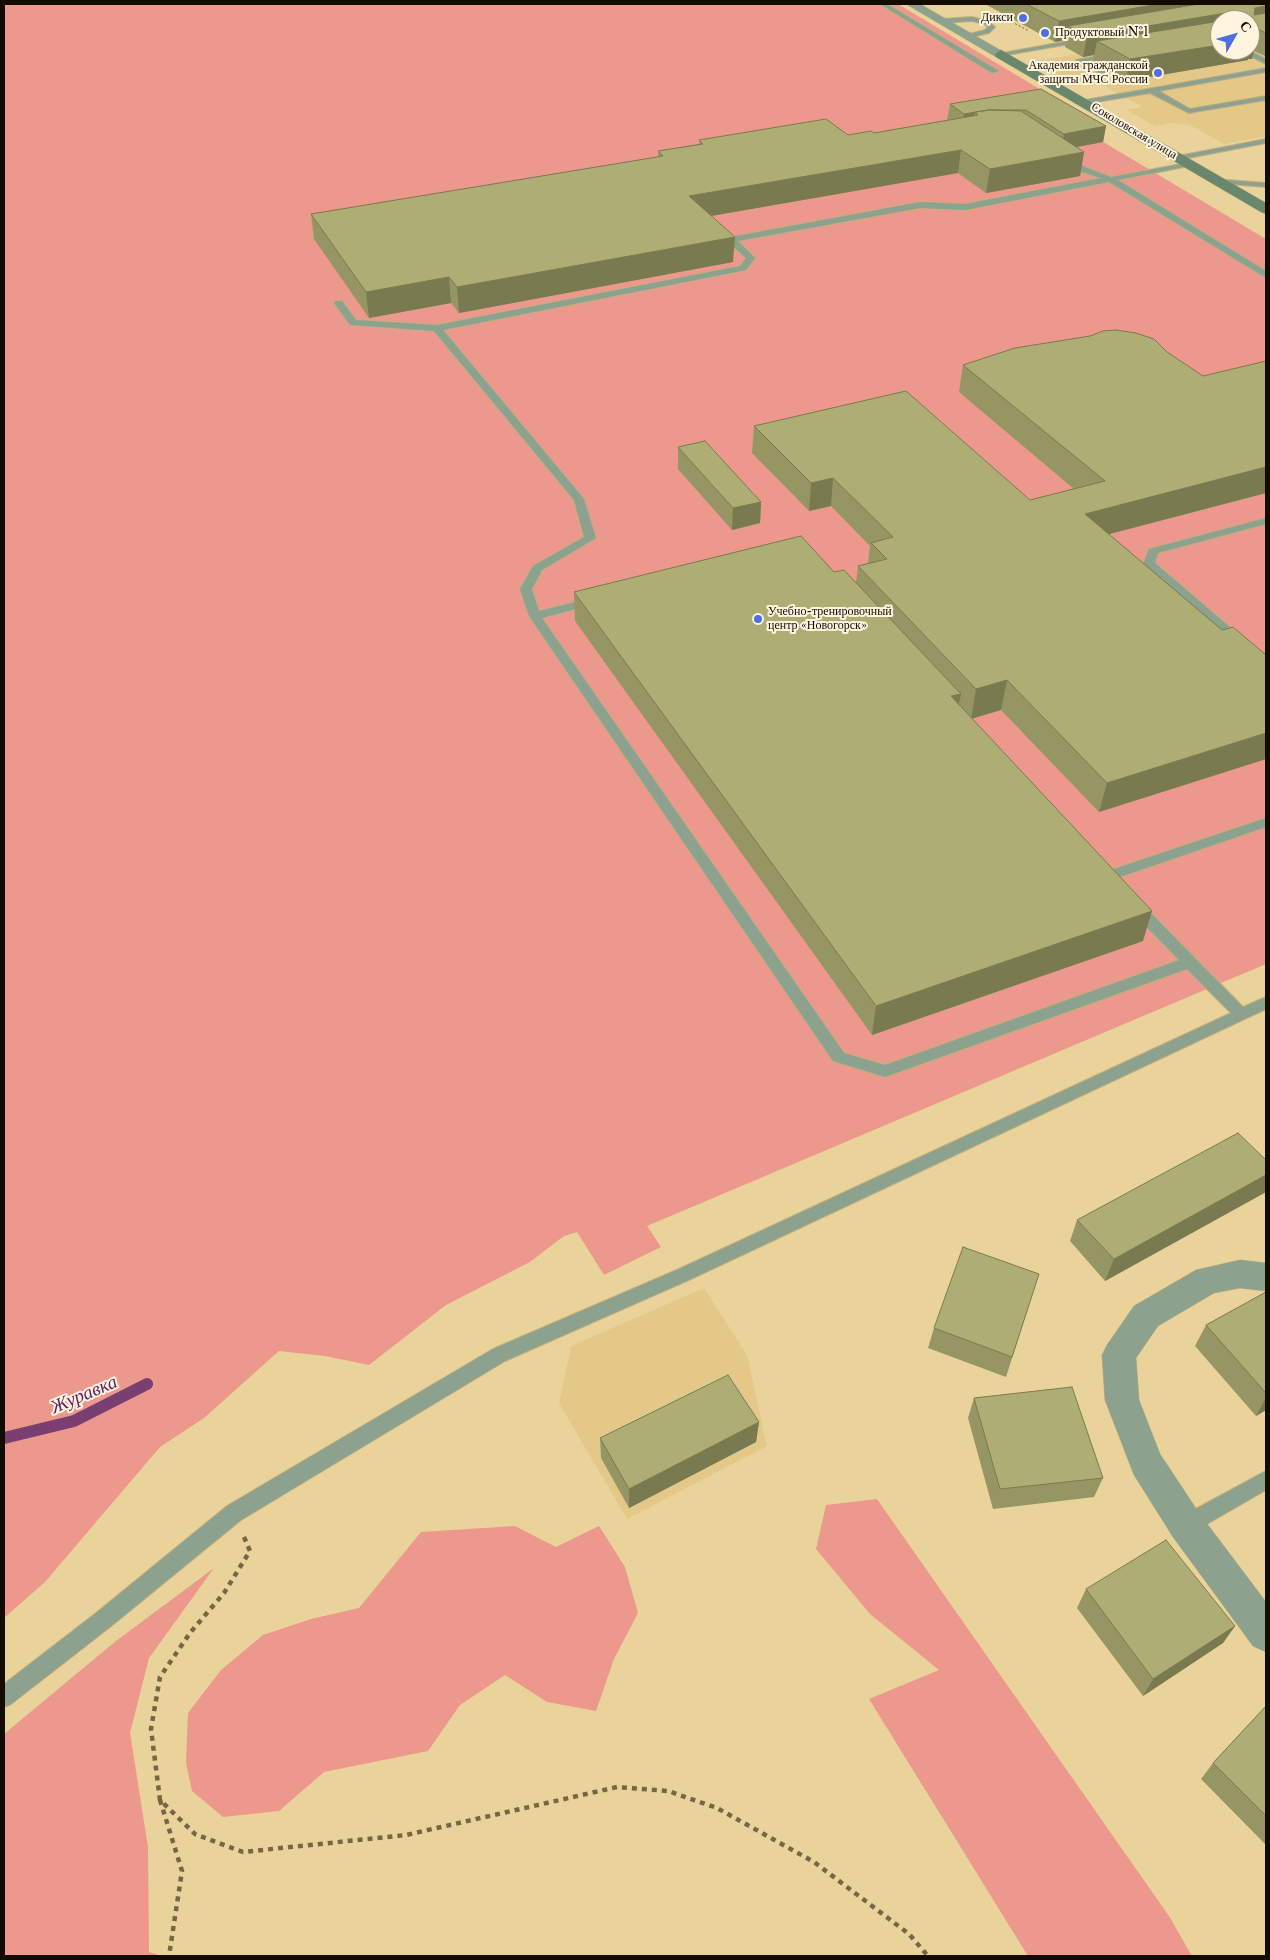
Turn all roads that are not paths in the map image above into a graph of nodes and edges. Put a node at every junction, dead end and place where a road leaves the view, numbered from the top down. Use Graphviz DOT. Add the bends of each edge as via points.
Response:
graph roads {
  1 [pos="883,4"];
  2 [pos="912,4"];
  3 [pos="942,21"];
  4 [pos="967,36"];
  5 [pos="1092,39"];
  6 [pos="1001,54"];
  7 [pos="1119,54"];
  8 [pos="995,71"];
  9 [pos="1265,71"];
  10 [pos="1105,74"];
  11 [pos="1151,90"];
  12 [pos="1266,98"];
  13 [pos="1085,102"];
  14 [pos="1266,141"];
  15 [pos="1059,154"];
  16 [pos="1184,161"];
  17 [pos="1110,179"];
  18 [pos="1217,181"];
  19 [pos="1266,185"];
  20 [pos="1266,210"];
  21 [pos="1266,275"];
  22 [pos="339,303"];
  23 [pos="437,328"];
  24 [pos="1266,521"];
  25 [pos="612,597"];
  26 [pos="535,616"];
  27 [pos="1266,664"];
  28 [pos="1266,822"];
  29 [pos="1190,962"];
  30 [pos="1266,1003"];
  31 [pos="1241,1014"];
  32 [pos="1266,1277"];
  33 [pos="1266,1480"];
  34 [pos="1186,1525"];
  35 [pos="1266,1633"];
  36 [pos="4,1697"];
  1 -- 8 [label="lane"];
  2 -- 3 [label="street"];
  3 -- 4 [label="street"];
  3 -- 4 [label="lane" via="972,19 992,27 987,32"];
  4 -- 6 [label="street"];
  5 -- 6 [label="lane"];
  6 -- 13 [label="street, Соколовская улица"];
  7 -- 10 [label="lane" via="1080,60"];
  9 -- 11 [label="lane"];
  11 -- 12 [label="lane" via="1189,111"];
  11 -- 13 [label="lane"];
  13 -- 16 [label="street, Соколовская улица"];
  14 -- 16 [label="lane"];
  15 -- 17 [label="lane" via="1082,169"];
  16 -- 17 [label="lane"];
  16 -- 18 [label="street, Соколовская улица"];
  17 -- 21 [label="lane"];
  17 -- 23 [label="lane" via="966,207 920,205 731,240 751,258 743,268"];
  18 -- 19 [label="lane"];
  18 -- 20 [label="street, Соколовская улица"];
  22 -- 23 [label="lane" via="353,324"];
  23 -- 26 [label="lane" via="579,498 590,538 537,568 526,588"];
  24 -- 27 [label="lane" via="1153,551 1148,564"];
  25 -- 26 [label="lane"];
  26 -- 29 [label="lane" via="839,1058 885,1071"];
  28 -- 29 [label="lane" via="1104,873"];
  29 -- 31 [label="lane"];
  30 -- 31 [label="lane"];
  31 -- 36 [label="lane" via="685,1274 499,1355 234,1513"];
  32 -- 34 [label="street" via="1240,1274 1207,1280 1146,1316 1119,1356 1122,1400 1146,1463"];
  33 -- 34 [label="lane"];
  34 -- 35 [label="street"];
}
